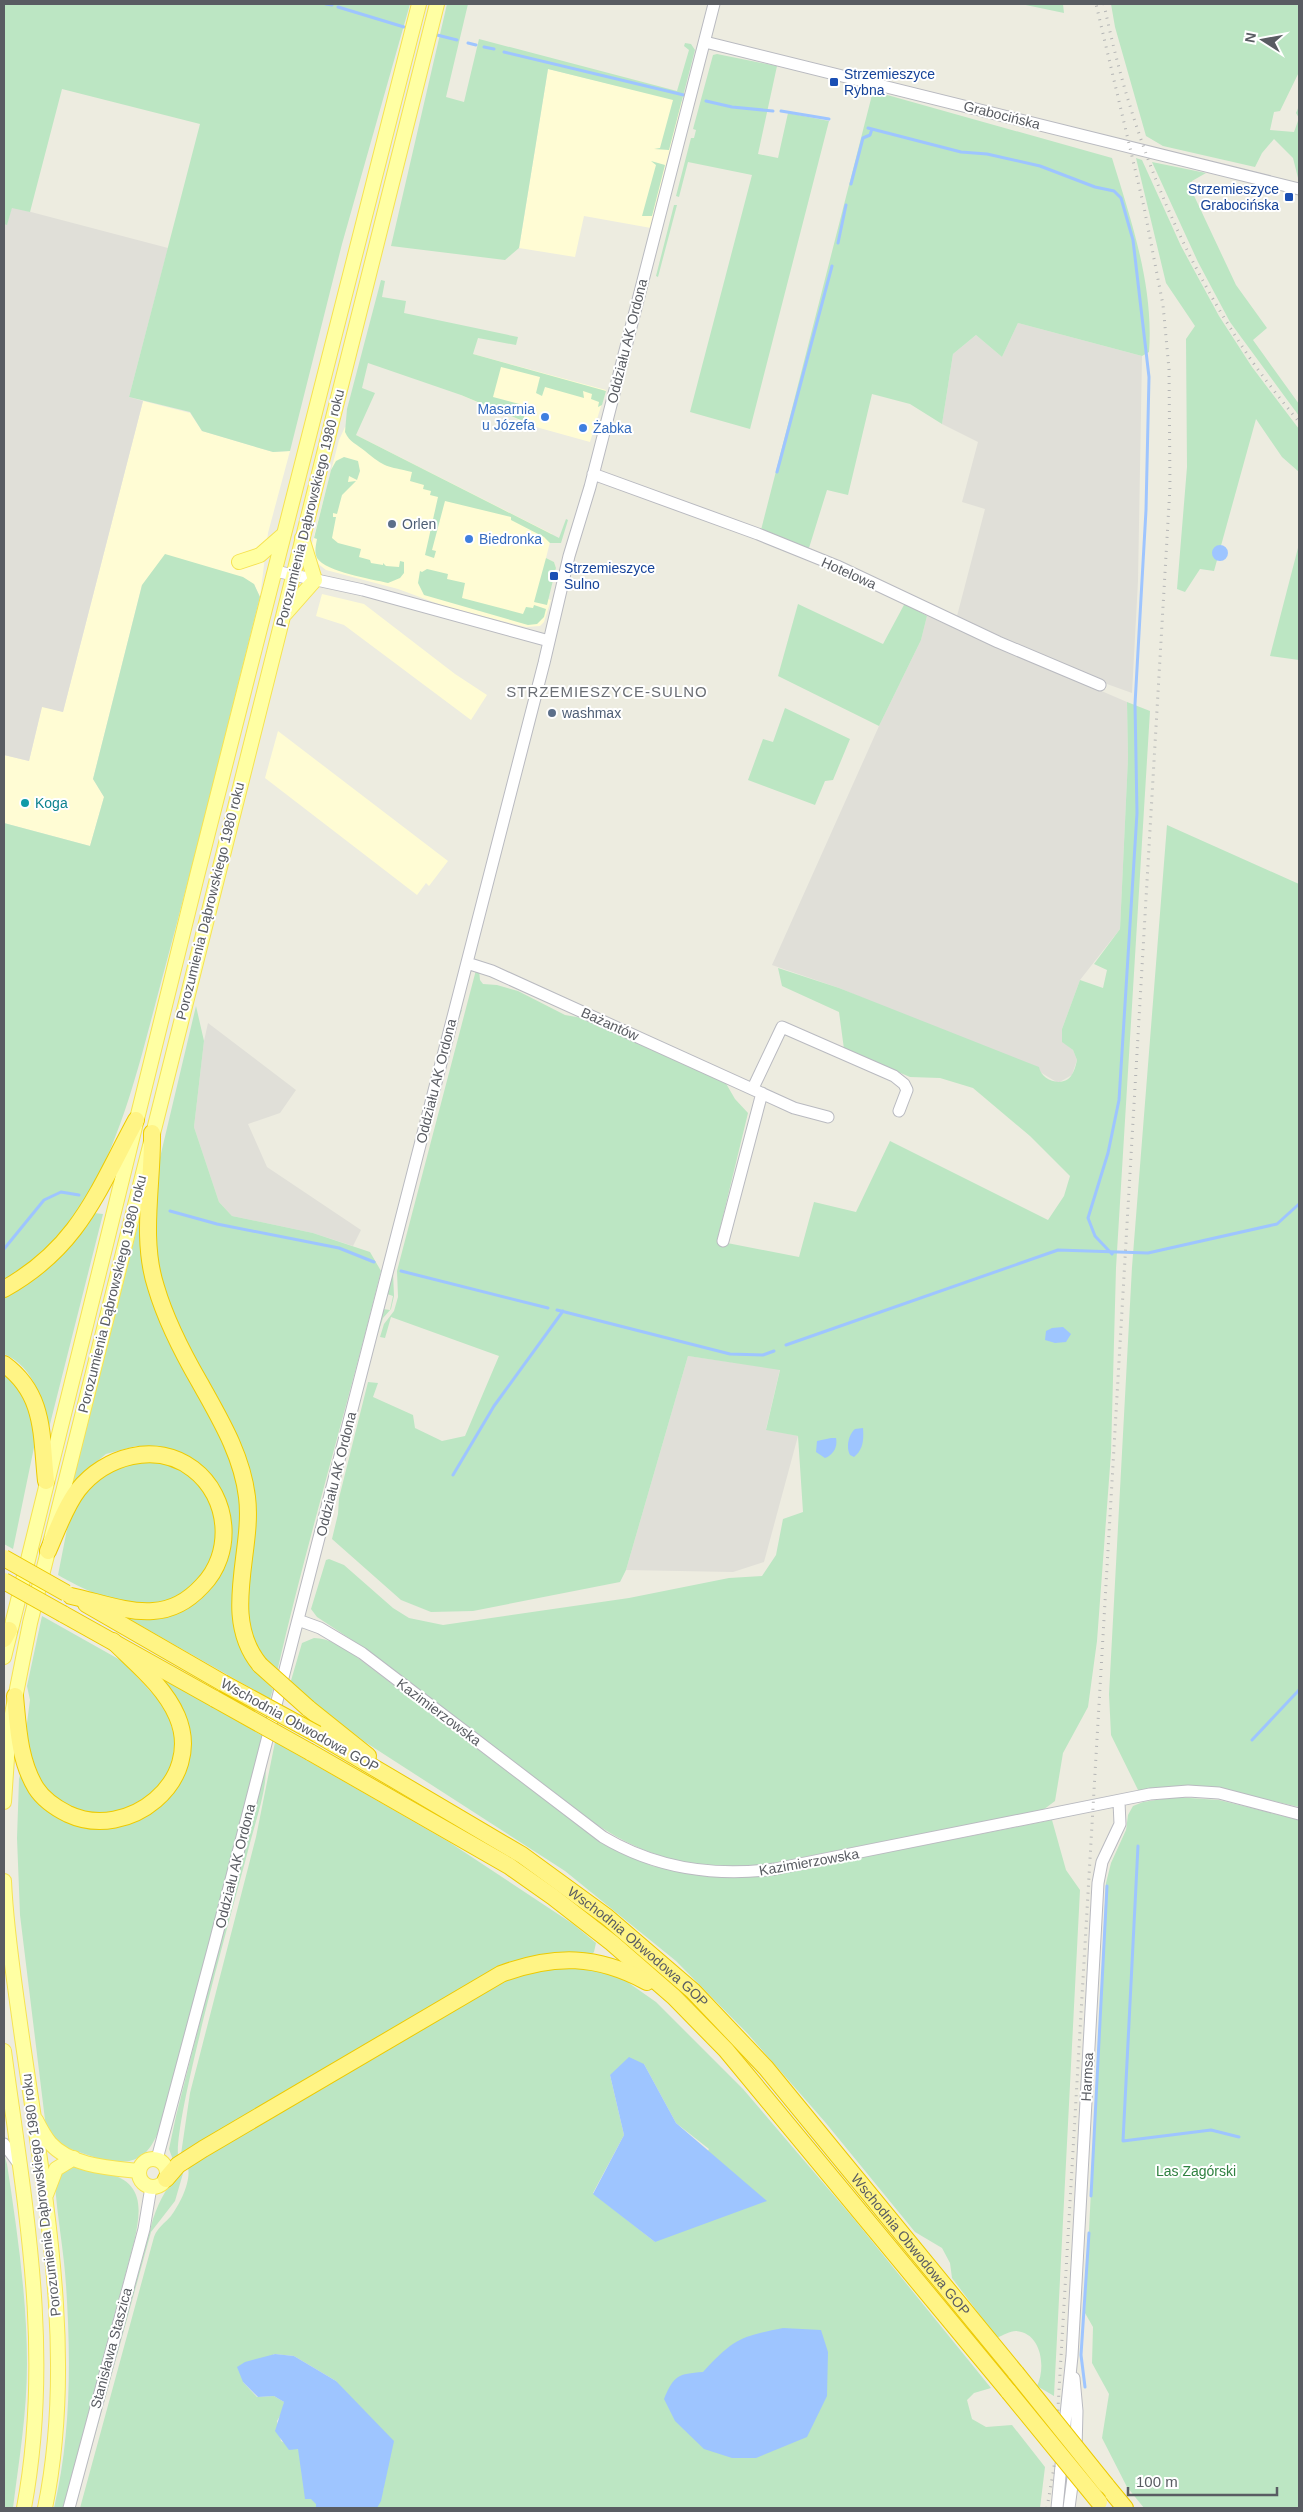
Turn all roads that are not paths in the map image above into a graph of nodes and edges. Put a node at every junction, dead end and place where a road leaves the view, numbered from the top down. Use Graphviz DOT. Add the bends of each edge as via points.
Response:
graph roads {
  1 [pos="419,4"];
  2 [pos="438,4"];
  3 [pos="714,4"];
  4 [pos="704,42"];
  5 [pos="1299,189"];
  6 [pos="593,474"];
  7 [pos="285,534"];
  8 [pos="302,538"];
  9 [pos="239,562"];
  10 [pos="275,570"];
  11 [pos="292,575"];
  12 [pos="315,580"];
  13 [pos="282,619"];
  14 [pos="549,641"];
  15 [pos="1100,685"];
  16 [pos="466,963"];
  17 [pos="758,1090"];
  18 [pos="899,1111"];
  19 [pos="828,1117"];
  20 [pos="136,1120"];
  21 [pos="152,1133"];
  22 [pos="723,1241"];
  23 [pos="4,1289"];
  24 [pos="4,1364"];
  25 [pos="46,1480"];
  26 [pos="48,1551"];
  27 [pos="4,1558"];
  28 [pos="4,1581"];
  29 [pos="69,1594"];
  30 [pos="298,1620"];
  31 [pos="6,1634"];
  32 [pos="113,1642"];
  33 [pos="4,1657"];
  34 [pos="15,1696"];
  35 [pos="383,1772"];
  36 [pos="4,1802"];
  37 [pos="1119,1802"];
  38 [pos="1299,1814"];
  39 [pos="4,1881"];
  40 [pos="674,1997"];
  41 [pos="4,2051"];
  42 [pos="10,2094"];
  43 [pos="4,2113"];
  44 [pos="33,2114"];
  45 [pos="4,2144"];
  46 [pos="74,2158"];
  47 [pos="157,2159"];
  48 [pos="19,2164"];
  49 [pos="138,2171"];
  50 [pos="166,2179"];
  51 [pos="151,2187"];
  52 [pos="44,2199"];
  53 [pos="1072,2356"];
  54 [pos="1101,2505"];
  55 [pos="24,2508"];
  56 [pos="45,2508"];
  57 [pos="69,2508"];
  58 [pos="1057,2508"];
  59 [pos="1069,2508"];
  60 [pos="1125,2508"];
  1 -- 7 [label="main road, Porozumienia Dąbrowskiego 1980 roku"];
  2 -- 8 [label="main road, Porozumienia Dąbrowskiego 1980 roku"];
  3 -- 4 [label="street, Oddziału AK Ordona"];
  4 -- 5 [label="street, Grabocińska"];
  4 -- 6 [label="street, Oddziału AK Ordona"];
  6 -- 14 [label="street, Oddziału AK Ordona"];
  6 -- 15 [label="street, Hotelowa" via="837,566 998,642"];
  7 -- 9 [label="main road" via="260,555"];
  7 -- 10 [label="main road, Porozumienia Dąbrowskiego 1980 roku"];
  8 -- 11 [label="main road, Porozumienia Dąbrowskiego 1980 roku"];
  8 -- 12 [label="main road"];
  10 -- 11 [label="street"];
  10 -- 20 [label="main road, Porozumienia Dąbrowskiego 1980 roku"];
  11 -- 12 [label="street"];
  11 -- 13 [label="main road, Porozumienia Dąbrowskiego 1980 roku"];
  12 -- 13 [label="main road"];
  12 -- 14 [label="street" via="379,594"];
  13 -- 21 [label="main road, Porozumienia Dąbrowskiego 1980 roku"];
  14 -- 16 [label="street, Oddziału AK Ordona"];
  16 -- 17 [label="street, Bażantów" via="492,971"];
  16 -- 30 [label="street, Oddziału AK Ordona"];
  17 -- 18 [label="street" via="782,1027 894,1076 907,1090"];
  17 -- 19 [label="street, Bażantów" via="794,1108"];
  17 -- 22 [label="street"];
  20 -- 23 [label="highway" via="97,1194 65,1243 28,1275"];
  20 -- 25 [label="main road, Porozumienia Dąbrowskiego 1980 roku"];
  21 -- 26 [label="main road, Porozumienia Dąbrowskiego 1980 roku"];
  21 -- 35 [label="highway, bridge" via="149,1237 153,1276 174,1334 215,1408 242,1472 248,1510 240,1585 244,1633 249,1650 260,1666 361,1748"];
  24 -- 25 [label="highway" via="24,1381 34,1398"];
  25 -- 31 [label="main road, Porozumienia Dąbrowskiego 1980 roku"];
  26 -- 29 [label="highway" via="78,1491 98,1470 119,1459 157,1455 181,1462 193,1469 212,1491 224,1523 224,1547 214,1572 195,1594 167,1609 152,1612"];
  26 -- 34 [label="main road, Porozumienia Dąbrowskiego 1980 roku"];
  27 -- 29 [label="highway, Wschodnia Obwodowa GOP, bridge"];
  28 -- 32 [label="highway, Wschodnia Obwodowa GOP, bridge"];
  29 -- 35 [label="highway, Wschodnia Obwodowa GOP, bridge"];
  30 -- 37 [label="street, Kazimierzowska" via="320,1628 362,1653 604,1838 669,1865 722,1871 775,1870"];
  30 -- 47 [label="street, Oddziału AK Ordona"];
  31 -- 33 [label="main road, Porozumienia Dąbrowskiego 1980 roku"];
  32 -- 34 [label="highway" via="152,1679 181,1728 182,1751 174,1776 164,1792 142,1810 120,1819 96,1822 73,1816 46,1799 37,1789 24,1762"];
  32 -- 40 [label="highway, Wschodnia Obwodowa GOP, bridge" via="509,1866 612,1943"];
  34 -- 36 [label="main road, Porozumienia Dąbrowskiego 1980 roku"];
  35 -- 60 [label="highway, Wschodnia Obwodowa GOP, bridge" via="522,1855 606,1917 693,1992 766,2068"];
  37 -- 38 [label="street, Kazimierzowska" via="1150,1794 1219,1793"];
  37 -- 53 [label="street, Harmsa" via="1120,1824 1102,1862 1098,1883"];
  39 -- 44 [label="main road, Porozumienia Dąbrowskiego 1980 roku" via="8,1937"];
  40 -- 50 [label="highway" via="624,1970 592,1961 552,1960 515,1969 462,1996 210,2144 178,2166"];
  40 -- 54 [label="highway, Wschodnia Obwodowa GOP, bridge" via="732,2057"];
  41 -- 42 [label="main road, Porozumienia Dąbrowskiego 1980 roku"];
  42 -- 43 [label="street"];
  42 -- 48 [label="main road, Porozumienia Dąbrowskiego 1980 roku"];
  44 -- 46 [label="main road" via="49,2142"];
  44 -- 52 [label="main road, Porozumienia Dąbrowskiego 1980 roku"];
  45 -- 48 [label="street"];
  46 -- 49 [label="main road"];
  46 -- 52 [label="main road" via="56,2169"];
  47 -- 49 [label="main road" via="146,2160"];
  47 -- 50 [label="main road" via="166,2167"];
  48 -- 55 [label="main road, Porozumienia Dąbrowskiego 1980 roku" via="34,2282 38,2362"];
  49 -- 51 [label="main road" via="142,2183"];
  50 -- 51 [label="main road"];
  51 -- 57 [label="street, Stanisława Staszica" via="144,2229"];
  52 -- 56 [label="main road, Porozumienia Dąbrowskiego 1980 roku" via="57,2338 55,2440"];
  53 -- 58 [label="street, Harmsa"];
  53 -- 59 [label="street, Harmsa" via="1077,2440"];
}
